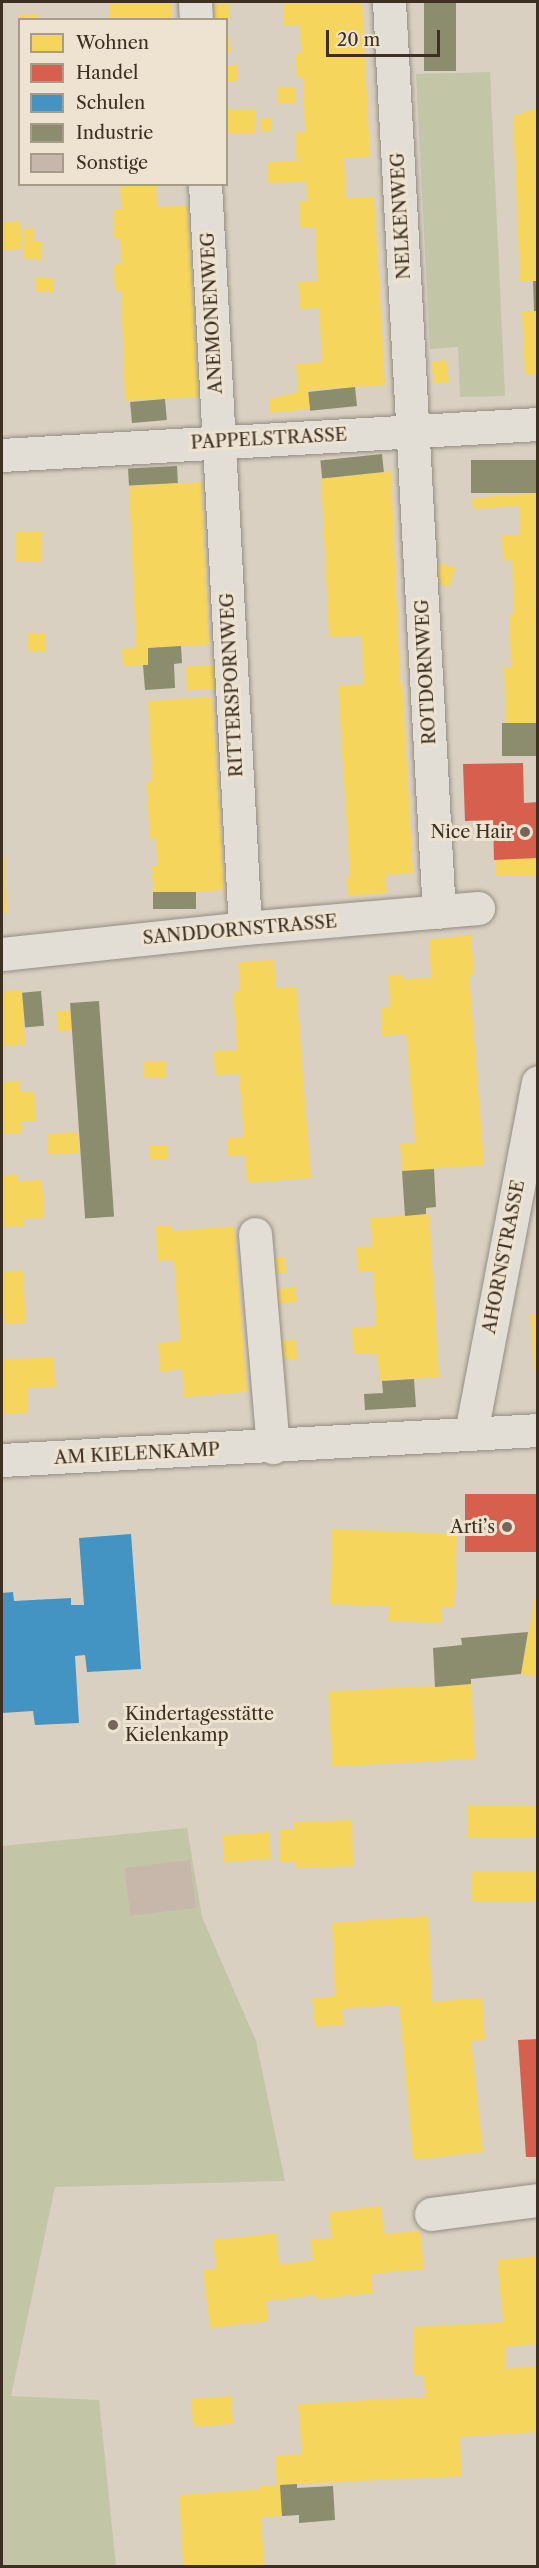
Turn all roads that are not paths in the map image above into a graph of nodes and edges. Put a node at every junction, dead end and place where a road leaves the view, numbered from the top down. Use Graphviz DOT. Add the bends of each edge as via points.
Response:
graph roads {
  1 [pos="195,2"];
  2 [pos="389,2"];
  3 [pos="196,18"];
  4 [pos="205,186"];
  5 [pos="537,424"];
  6 [pos="412,431"];
  7 [pos="220,442"];
  8 [pos="2,455"];
  9 [pos="478,908"];
  10 [pos="439,912"];
  11 [pos="245,928"];
  12 [pos="2,954"];
  13 [pos="537,1082"];
  14 [pos="255,1234"];
  15 [pos="537,1430"];
  16 [pos="471,1433"];
  17 [pos="273,1447"];
  18 [pos="2,1460"];
  19 [pos="537,2200"];
  20 [pos="431,2214"];
  1 -- 3 [label="street"];
  2 -- 6 [label="street, NELKENWEG"];
  4 -- 7 [label="street, ANEMONENWEG"];
  5 -- 6 [label="street, PAPPELSTRASSE"];
  6 -- 7 [label="street, PAPPELSTRASSE"];
  6 -- 10 [label="street, ROTDORNWEG"];
  7 -- 8 [label="street, PAPPELSTRASSE"];
  7 -- 11 [label="street, RITTERSPORNWEG"];
  9 -- 10 [label="street, SANDDORNSTRASSE"];
  10 -- 11 [label="street, SANDDORNSTRASSE"];
  11 -- 12 [label="street, SANDDORNSTRASSE"];
  13 -- 16 [label="street, AHORNSTRASSE"];
  14 -- 17 [label="street"];
  15 -- 16 [label="street, AM KIELENKAMP"];
  16 -- 17 [label="street, AM KIELENKAMP"];
  17 -- 18 [label="street, AM KIELENKAMP"];
  19 -- 20 [label="street"];
}
